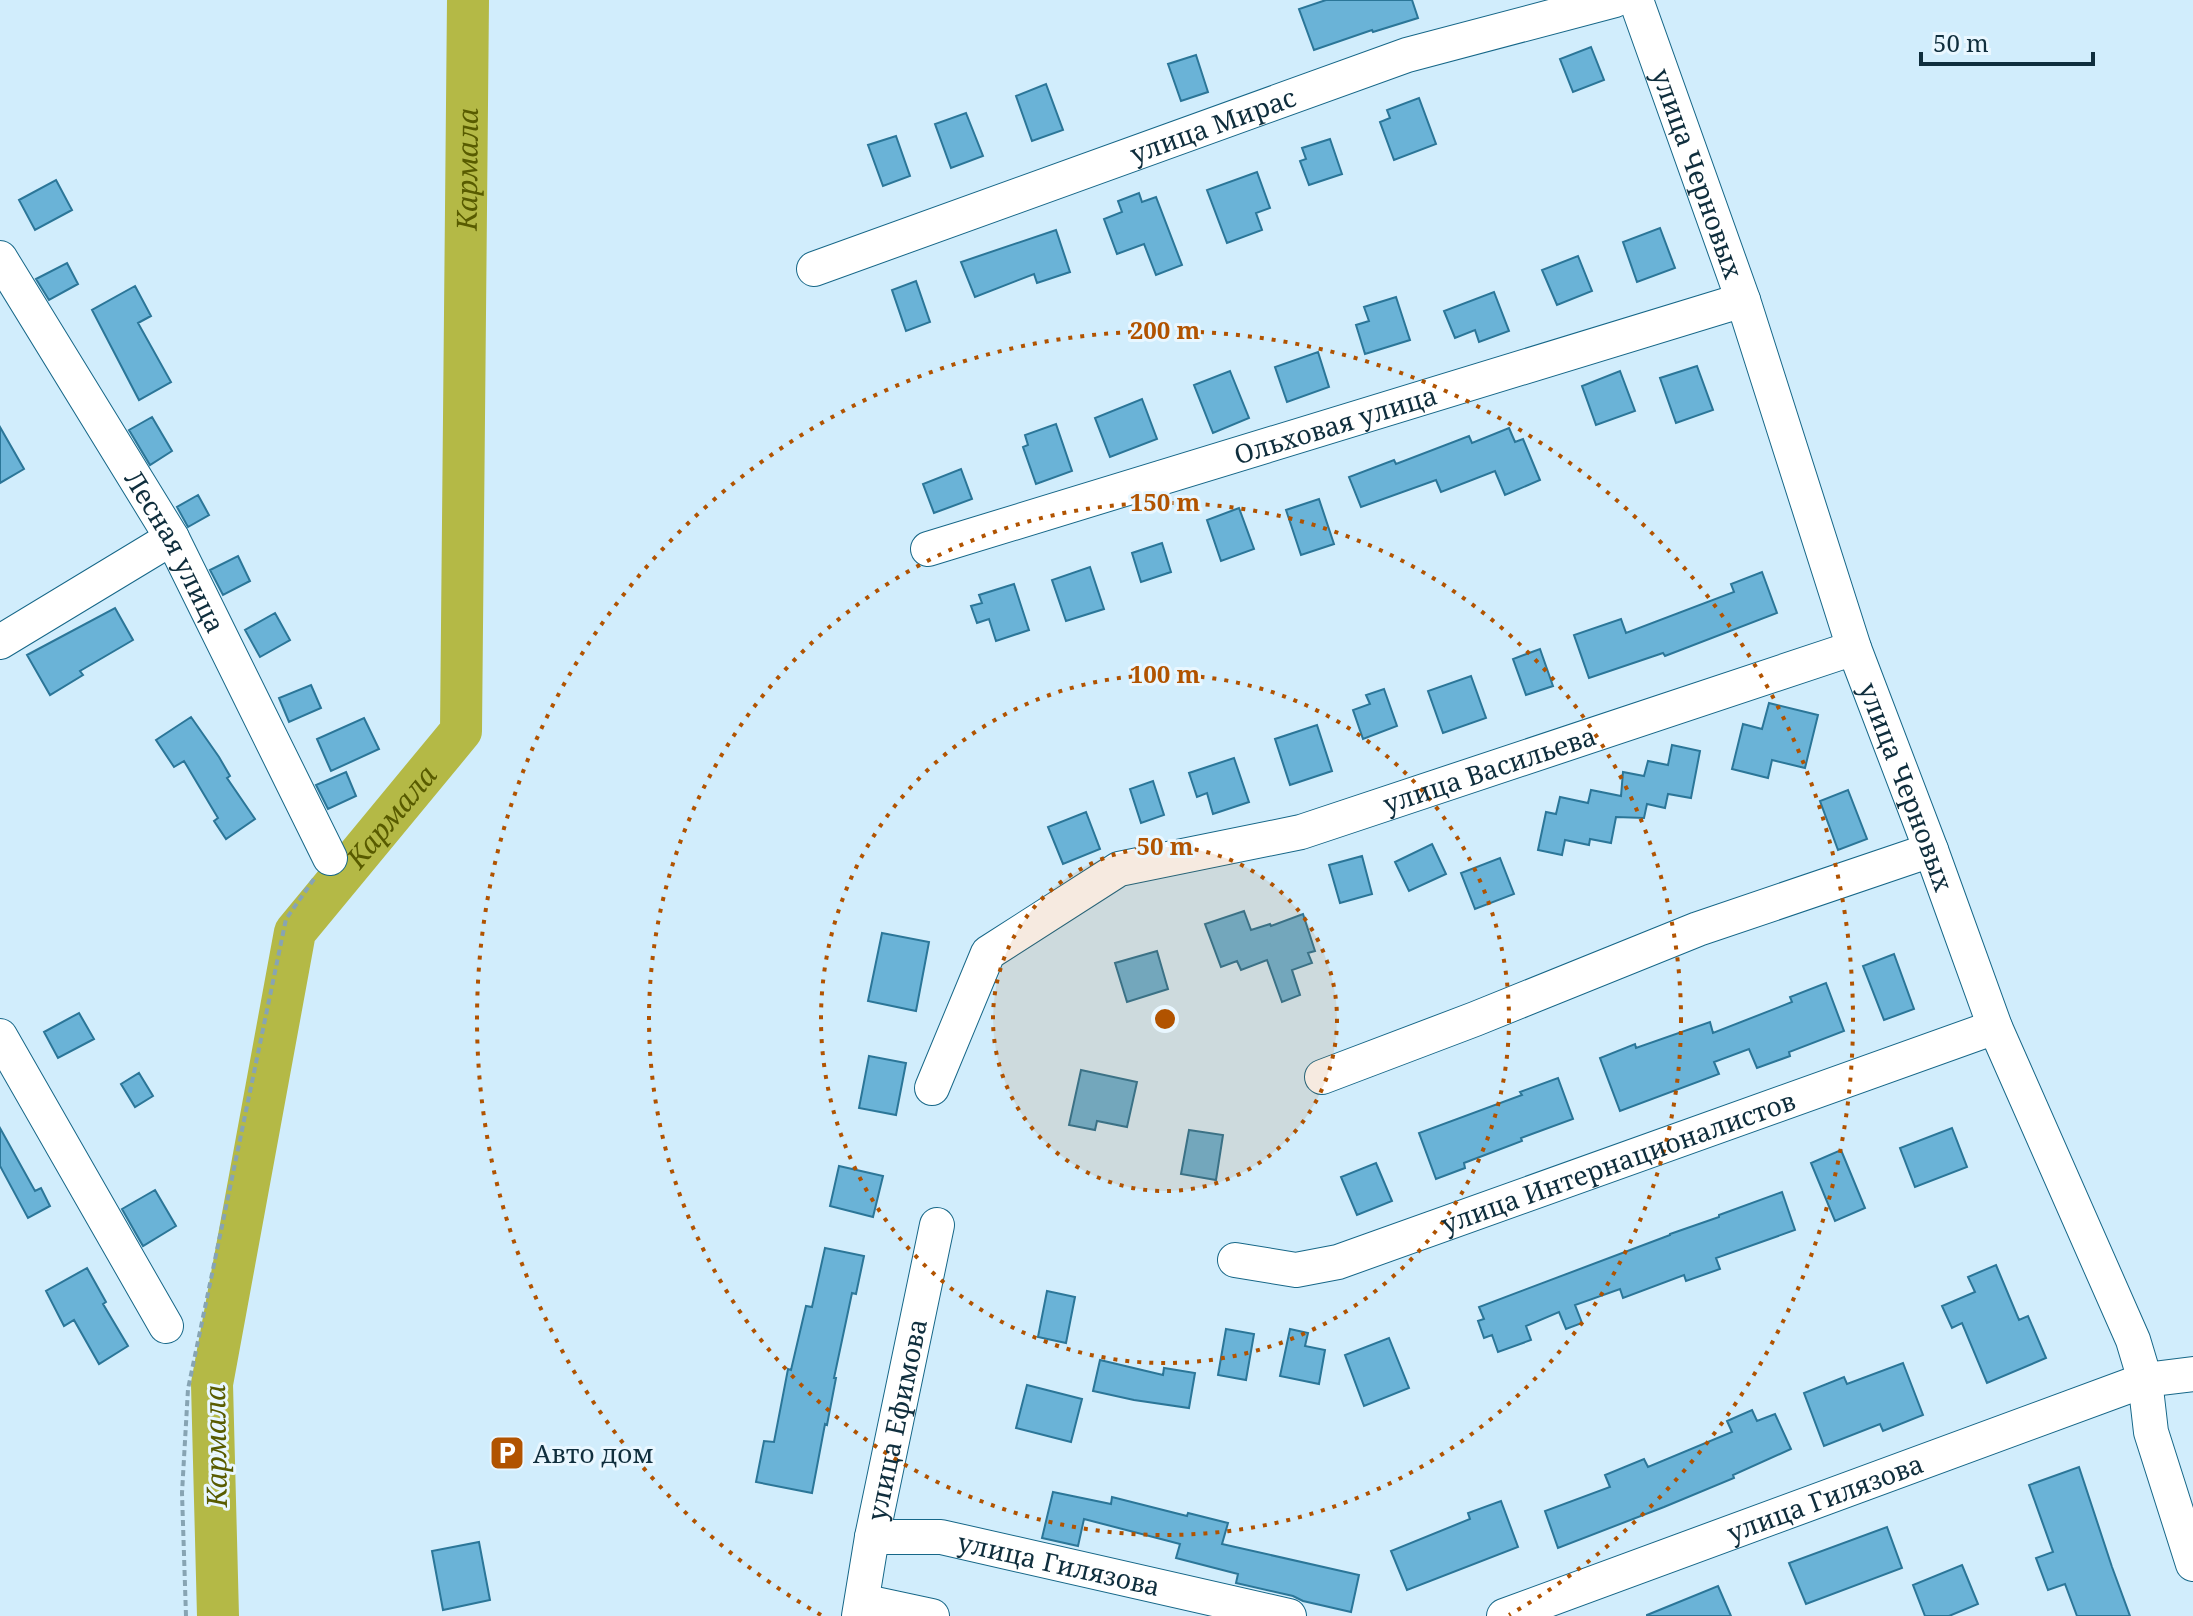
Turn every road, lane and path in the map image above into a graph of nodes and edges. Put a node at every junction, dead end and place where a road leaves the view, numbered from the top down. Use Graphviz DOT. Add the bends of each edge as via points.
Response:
graph roads {
  1 [pos="1615,0"];
  2 [pos="1636,0"];
  3 [pos="0,258"];
  4 [pos="814,269"];
  5 [pos="1743,300"];
  6 [pos="172,538"];
  7 [pos="928,549"];
  8 [pos="0,642"];
  9 [pos="1854,648"];
  10 [pos="1931,850"];
  11 [pos="330,858"];
  12 [pos="1995,1027"];
  13 [pos="0,1036"];
  14 [pos="1322,1077"];
  15 [pos="932,1088"];
  16 [pos="937,1225"];
  17 [pos="1235,1260"];
  18 [pos="166,1326"];
  19 [pos="2193,1374"];
  20 [pos="2145,1380"];
  21 [pos="872,1537"];
  22 [pos="2193,1564"];
  23 [pos="861,1609"];
  24 [pos="186,1616"];
  25 [pos="932,1616"];
  26 [pos="1289,1616"];
  27 [pos="1504,1616"];
  1 -- 4 [label="street, улица Мирас" via="1407,55"];
  2 -- 5 [label="street, улица Черновых"];
  3 -- 6 [label="street, Лесная улица"];
  5 -- 7 [label="street, Ольховая улица"];
  5 -- 9 [label="street, улица Черновых"];
  6 -- 8 [label="street"];
  6 -- 11 [label="street, Лесная улица"];
  9 -- 10 [label="street, улица Черновых"];
  9 -- 15 [label="street, улица Васильева" via="1301,832 1119,869 988,953"];
  10 -- 12 [label="street, улица Черновых"];
  10 -- 14 [label="street" via="1698,929"];
  11 -- 24 [label="path" via="286,919 188,1389 182,1493"];
  12 -- 17 [label="street, улица Интернационалистов" via="1338,1262 1296,1270"];
  12 -- 20 [label="street, улица Черновых" via="2133,1340"];
  13 -- 18 [label="street"];
  16 -- 21 [label="street, улица Ефимова"];
  19 -- 20 [label="street, улица Гилязова"];
  20 -- 22 [label="street, улица Черновых" via="2151,1432"];
  20 -- 27 [label="street, улица Гилязова"];
  21 -- 23 [label="street, улица Ефимова"];
  21 -- 26 [label="street, улица Гилязова" via="941,1537"];
  23 -- 25 [label="street"];
}
